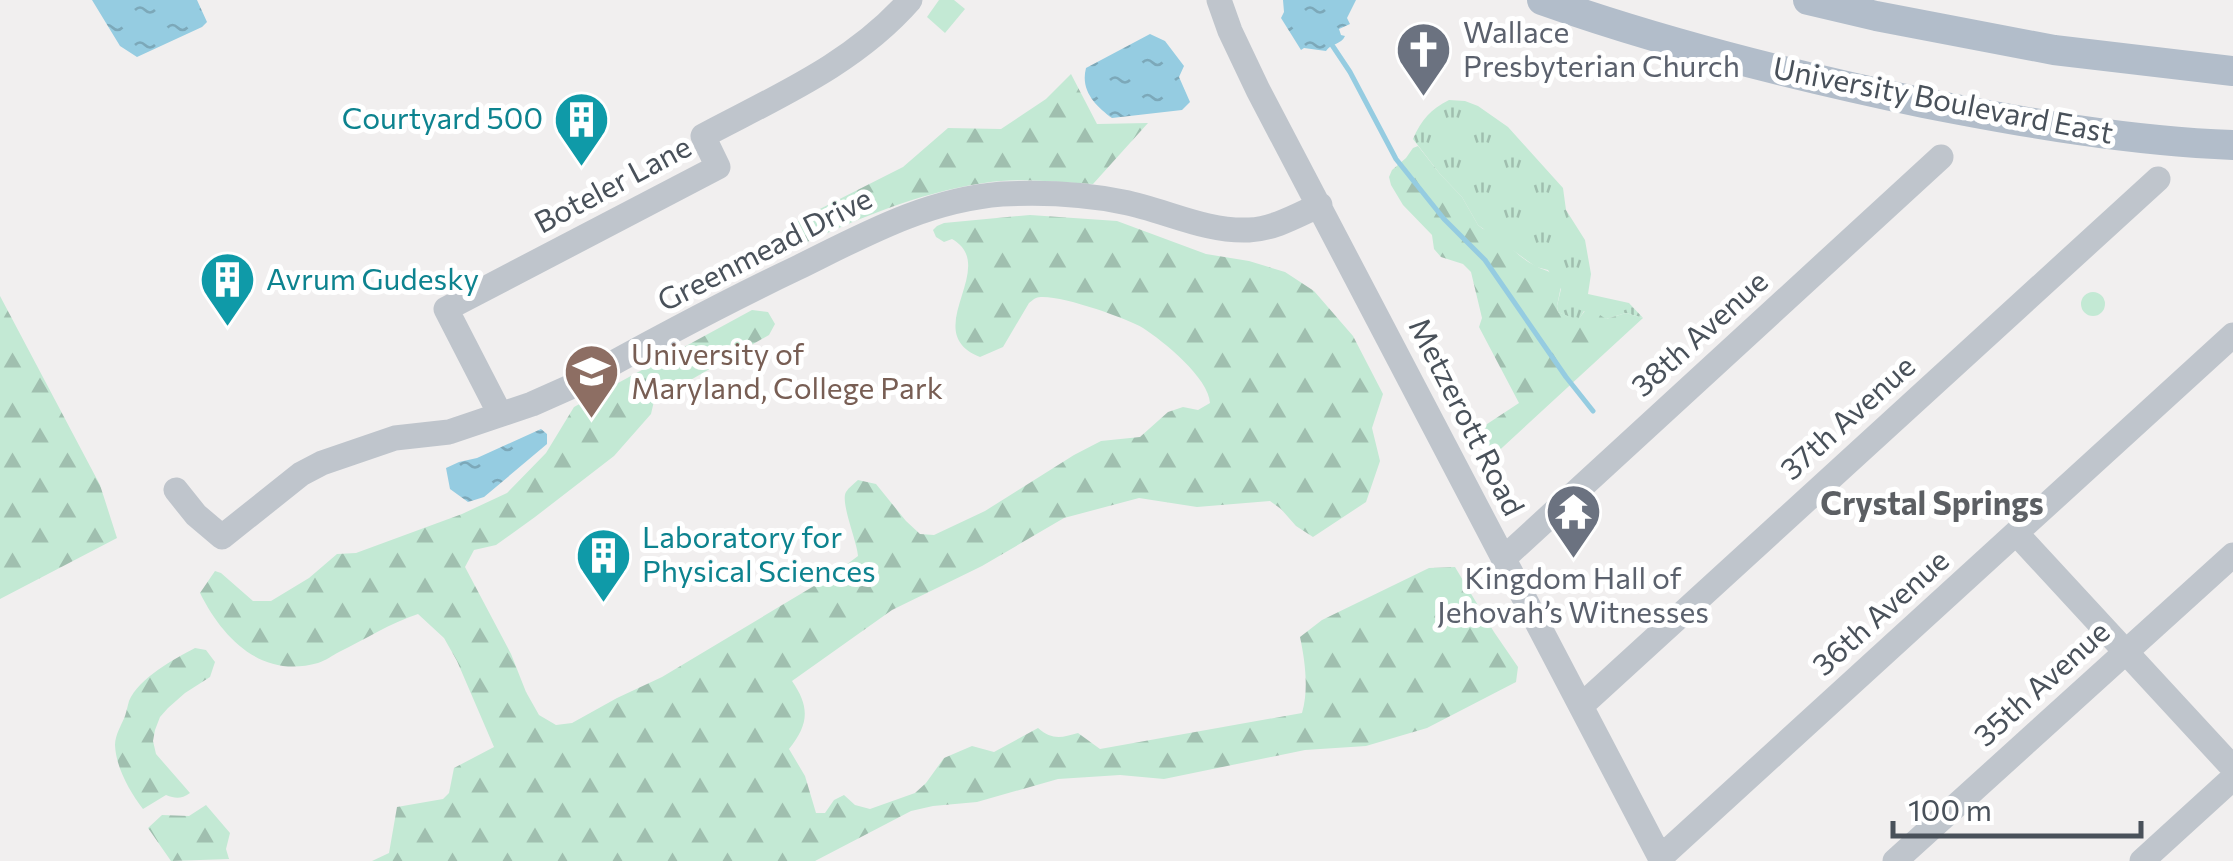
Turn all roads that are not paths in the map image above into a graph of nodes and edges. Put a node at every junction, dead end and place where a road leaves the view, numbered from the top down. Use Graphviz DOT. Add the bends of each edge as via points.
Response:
graph roads {
  1 [pos="910,0"];
  2 [pos="1218,0"];
  3 [pos="1542,0"];
  4 [pos="1808,0"];
  5 [pos="2233,71"];
  6 [pos="2233,145"];
  7 [pos="1941,158"];
  8 [pos="2158,179"];
  9 [pos="1320,206"];
  10 [pos="2233,336"];
  11 [pos="500,414"];
  12 [pos="176,490"];
  13 [pos="2016,533"];
  14 [pos="2233,554"];
  15 [pos="1503,559"];
  16 [pos="2126,652"];
  17 [pos="1581,706"];
  18 [pos="2233,768"];
  19 [pos="2233,778"];
  20 [pos="1662,859"];
  21 [pos="1895,861"];
  22 [pos="2142,861"];
  1 -- 11 [label="street, Boteler Lane" via="827,70 703,136 718,167 446,309"];
  2 -- 9 [label="street, Metzerott Road"];
  3 -- 6 [label="main road, University Boulevard East" via="1812,80 2044,126"];
  4 -- 5 [label="main road" via="2054,50"];
  7 -- 15 [label="street, 38th Avenue"];
  8 -- 17 [label="street, 37th Avenue"];
  9 -- 11 [label="street, Greenmead Drive" via="1250,230 1076,196 1002,194 938,206 834,248 568,388"];
  9 -- 15 [label="street, Metzerott Road"];
  10 -- 13 [label="street, 36th Avenue"];
  11 -- 12 [label="street, Greenmead Drive" via="322,463 222,537"];
  13 -- 16 [label="street"];
  13 -- 20 [label="street, 36th Avenue"];
  14 -- 16 [label="street, 35th Avenue"];
  15 -- 17 [label="street, Metzerott Road"];
  16 -- 18 [label="street"];
  16 -- 21 [label="street, 35th Avenue"];
  17 -- 20 [label="street, Metzerott Road"];
  19 -- 22 [label="street"];
}
